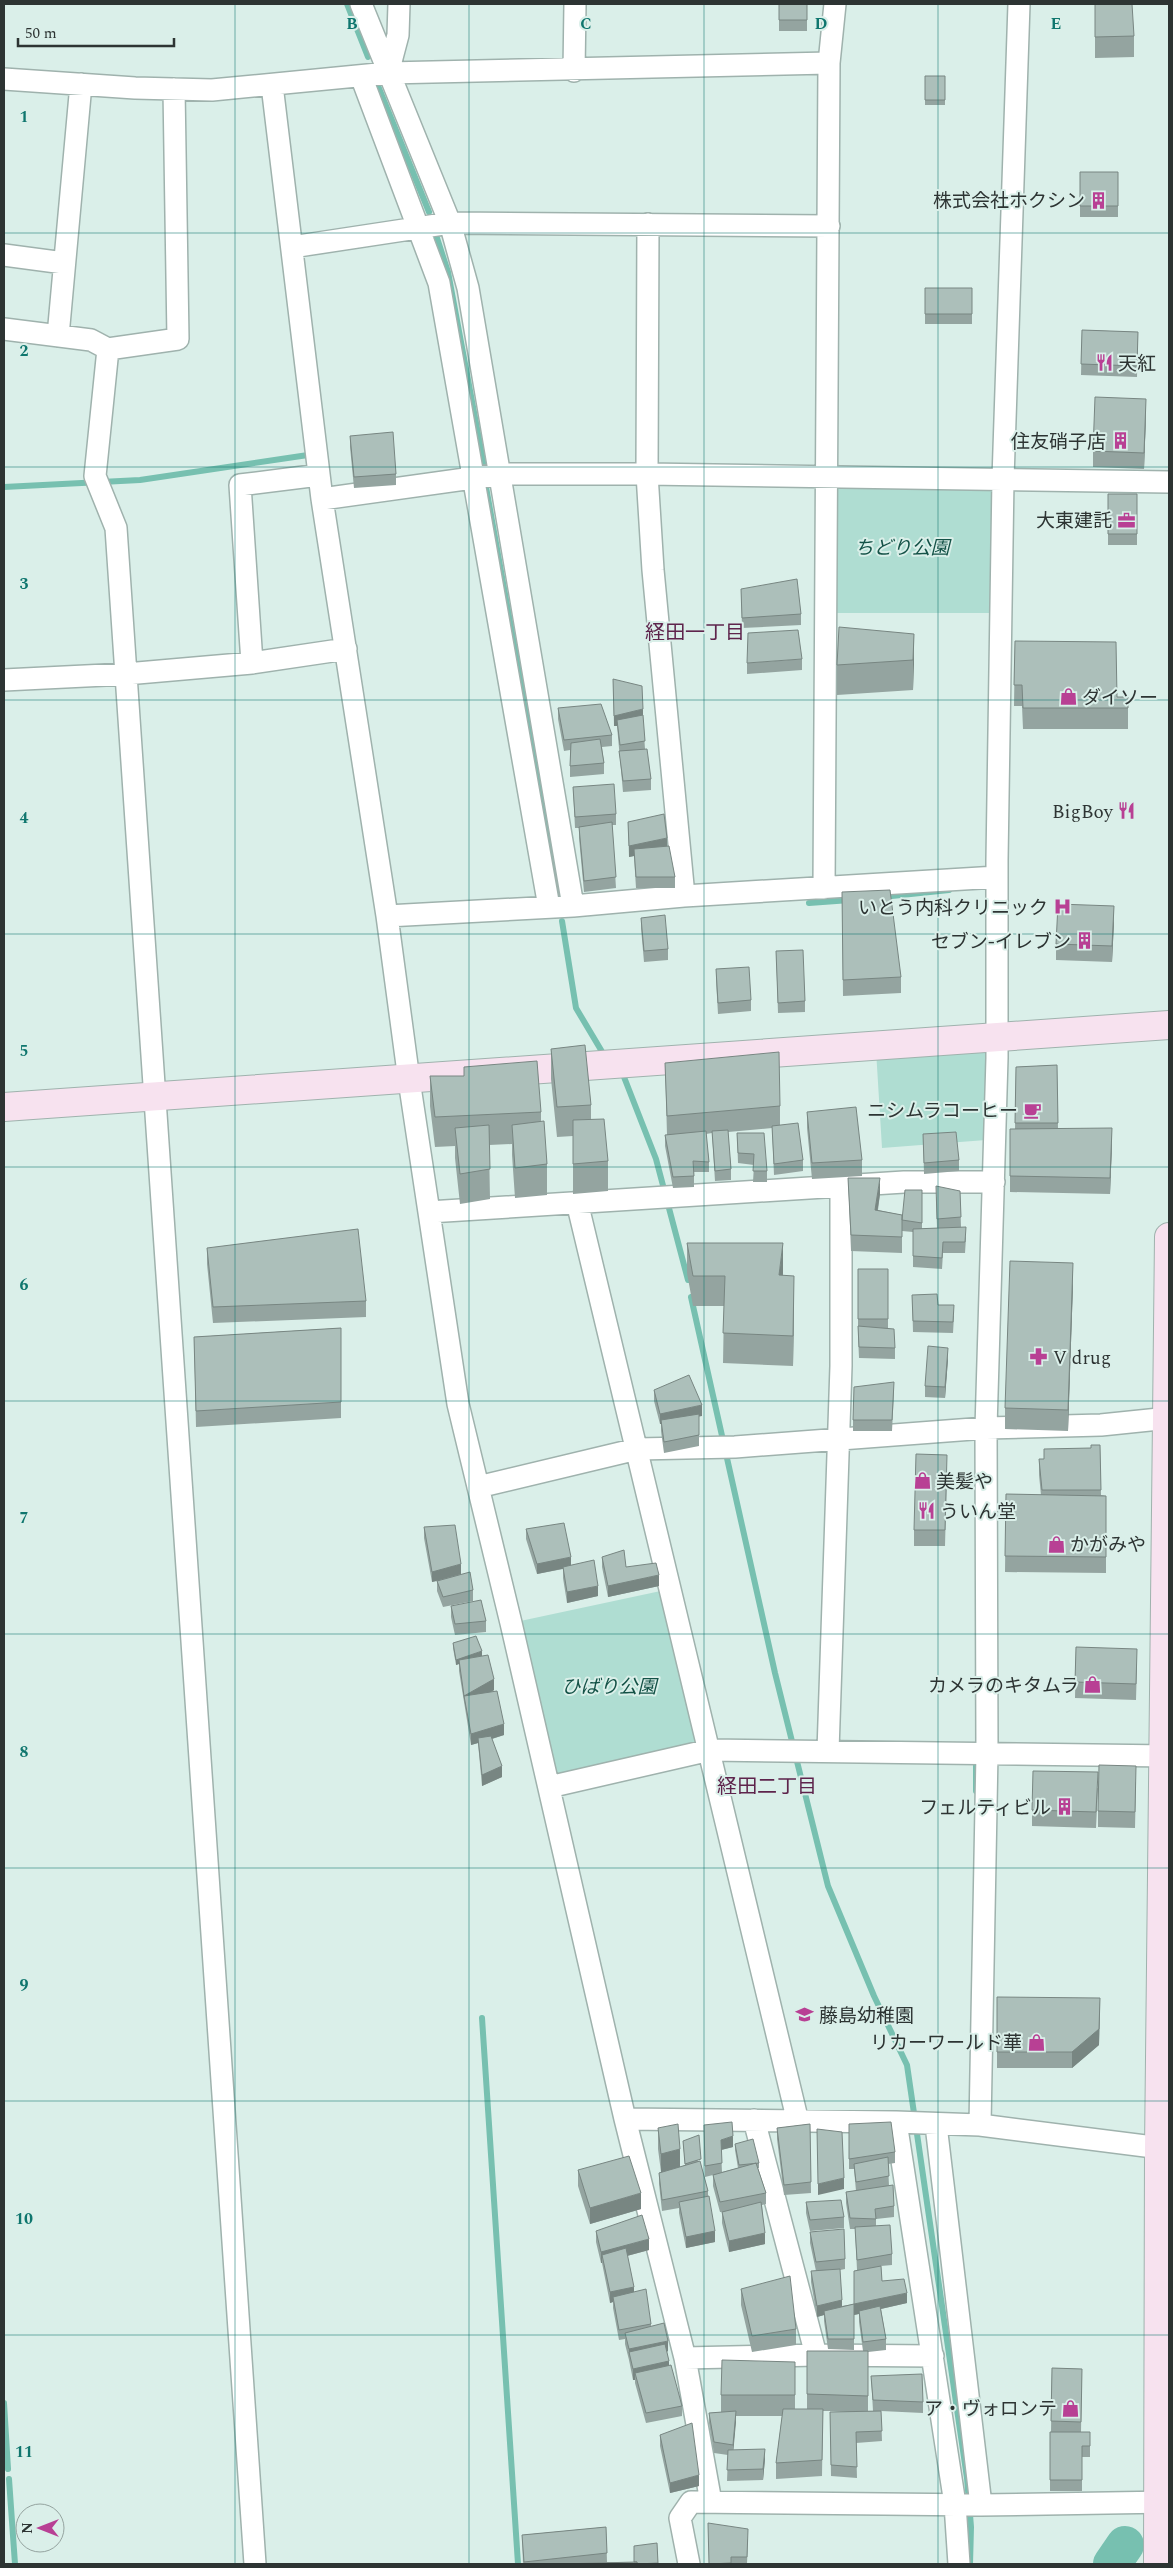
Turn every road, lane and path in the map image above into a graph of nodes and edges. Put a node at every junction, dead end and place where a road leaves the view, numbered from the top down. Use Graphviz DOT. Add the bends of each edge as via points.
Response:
graph roads {
  1 [pos="361,4"];
  2 [pos="399,4"];
  3 [pos="575,4"];
  4 [pos="835,4"];
  5 [pos="1019,4"];
  6 [pos="829,63"];
  7 [pos="574,71"];
  8 [pos="388,73"];
  9 [pos="361,76"];
  10 [pos="4,79"];
  11 [pos="81,84"];
  12 [pos="272,85"];
  13 [pos="174,89"];
  14 [pos="450,223"];
  15 [pos="648,224"];
  16 [pos="829,226"];
  17 [pos="420,228"];
  18 [pos="292,247"];
  19 [pos="4,255"];
  20 [pos="64,263"];
  21 [pos="4,328"];
  22 [pos="58,336"];
  23 [pos="108,349"];
  24 [pos="501,474"];
  25 [pos="647,474"];
  26 [pos="319,475"];
  27 [pos="826,476"];
  28 [pos="472,478"];
  29 [pos="1003,480"];
  30 [pos="1169,482"];
  31 [pos="322,499"];
  32 [pos="346,649"];
  33 [pos="252,663"];
  34 [pos="126,674"];
  35 [pos="4,680"];
  36 [pos="998,877"];
  37 [pos="824,888"];
  38 [pos="684,896"];
  39 [pos="573,906"];
  40 [pos="549,907"];
  41 [pos="387,916"];
  42 [pos="1169,1025"];
  43 [pos="998,1038"];
  44 [pos="409,1080"];
  45 [pos="156,1096"];
  46 [pos="4,1107"];
  47 [pos="994,1182"];
  48 [pos="841,1185"];
  49 [pos="577,1202"];
  50 [pos="429,1212"];
  51 [pos="1169,1236"];
  52 [pos="1168,1418"];
  53 [pos="986,1428"];
  54 [pos="839,1439"];
  55 [pos="637,1449"];
  56 [pos="478,1487"];
  57 [pos="710,1750"];
  58 [pos="828,1751"];
  59 [pos="987,1753"];
  60 [pos="1166,1756"];
  61 [pos="549,1787"];
  62 [pos="625,2119"];
  63 [pos="754,2120"];
  64 [pos="798,2122"];
  65 [pos="896,2122"];
  66 [pos="936,2125"];
  67 [pos="980,2125"];
  68 [pos="1164,2149"];
  69 [pos="816,2355"];
  70 [pos="933,2356"];
  71 [pos="685,2358"];
  72 [pos="711,2502"];
  73 [pos="1164,2502"];
  74 [pos="954,2504"];
  75 [pos="980,2504"];
  76 [pos="255,2564"];
  77 [pos="689,2564"];
  78 [pos="959,2564"];
  79 [pos="1158,2564"];
  1 -- 8 [label="street"];
  2 -- 8 [label="street" via="398,35"];
  3 -- 7 [label="street"];
  4 -- 6 [label="street"];
  5 -- 29 [label="street"];
  6 -- 7 [label="street"];
  6 -- 16 [label="street"];
  7 -- 8 [label="street"];
  8 -- 9 [label="street"];
  8 -- 14 [label="street"];
  9 -- 12 [label="street"];
  9 -- 17 [label="street"];
  10 -- 11 [label="street"];
  11 -- 13 [label="street"];
  11 -- 20 [label="street"];
  12 -- 13 [label="street" via="212,90"];
  12 -- 18 [label="street"];
  13 -- 23 [label="street" via="178,339"];
  14 -- 15 [label="street"];
  14 -- 17 [label="street"];
  14 -- 24 [label="street" via="468,288"];
  15 -- 16 [label="street"];
  15 -- 25 [label="street"];
  16 -- 27 [label="street"];
  17 -- 18 [label="street"];
  17 -- 28 [label="street" via="439,283"];
  18 -- 26 [label="street"];
  19 -- 20 [label="street"];
  20 -- 22 [label="street"];
  21 -- 22 [label="street"];
  22 -- 23 [label="street" via="91,340"];
  23 -- 34 [label="street" via="95,476 116,528"];
  24 -- 25 [label="street"];
  24 -- 28 [label="street"];
  24 -- 39 [label="street"];
  25 -- 27 [label="street"];
  25 -- 38 [label="street"];
  26 -- 31 [label="street"];
  26 -- 33 [label="street" via="240,485"];
  27 -- 29 [label="street"];
  27 -- 37 [label="street"];
  28 -- 31 [label="street"];
  28 -- 40 [label="street"];
  29 -- 30 [label="street"];
  29 -- 36 [label="street"];
  31 -- 32 [label="street"];
  32 -- 33 [label="street"];
  32 -- 41 [label="street"];
  33 -- 34 [label="street"];
  34 -- 35 [label="street"];
  34 -- 45 [label="street"];
  36 -- 37 [label="street"];
  36 -- 43 [label="street"];
  37 -- 38 [label="street"];
  38 -- 39 [label="street"];
  39 -- 40 [label="street"];
  40 -- 41 [label="street"];
  41 -- 44 [label="street"];
  42 -- 43 [label="street"];
  43 -- 44 [label="street"];
  43 -- 47 [label="street"];
  44 -- 45 [label="street"];
  44 -- 50 [label="street"];
  45 -- 46 [label="street"];
  45 -- 76 [label="street"];
  47 -- 48 [label="street"];
  47 -- 53 [label="street"];
  48 -- 49 [label="street"];
  48 -- 54 [label="street"];
  49 -- 50 [label="street"];
  49 -- 55 [label="street"];
  50 -- 56 [label="street" via="458,1404"];
  51 -- 52 [label="street"];
  52 -- 53 [label="street" via="1101,1425"];
  52 -- 60 [label="street"];
  53 -- 54 [label="street"];
  53 -- 59 [label="street"];
  54 -- 55 [label="street" via="735,1447"];
  54 -- 58 [label="street"];
  55 -- 56 [label="street"];
  55 -- 57 [label="street"];
  56 -- 61 [label="street"];
  57 -- 58 [label="street"];
  57 -- 61 [label="street"];
  57 -- 64 [label="street"];
  58 -- 59 [label="street"];
  59 -- 60 [label="street"];
  59 -- 67 [label="street"];
  60 -- 68 [label="street"];
  61 -- 62 [label="street"];
  62 -- 63 [label="street"];
  62 -- 71 [label="street"];
  63 -- 64 [label="street"];
  63 -- 69 [label="street"];
  64 -- 65 [label="street"];
  65 -- 66 [label="street"];
  65 -- 70 [label="street"];
  66 -- 67 [label="street"];
  66 -- 75 [label="street"];
  67 -- 68 [label="street"];
  68 -- 73 [label="street"];
  69 -- 70 [label="street"];
  69 -- 71 [label="street"];
  70 -- 74 [label="street"];
  71 -- 72 [label="street"];
  72 -- 74 [label="street"];
  72 -- 77 [label="street" via="692,2502 680,2518"];
  73 -- 75 [label="street"];
  73 -- 79 [label="street"];
  74 -- 75 [label="street"];
  74 -- 78 [label="street"];
}
